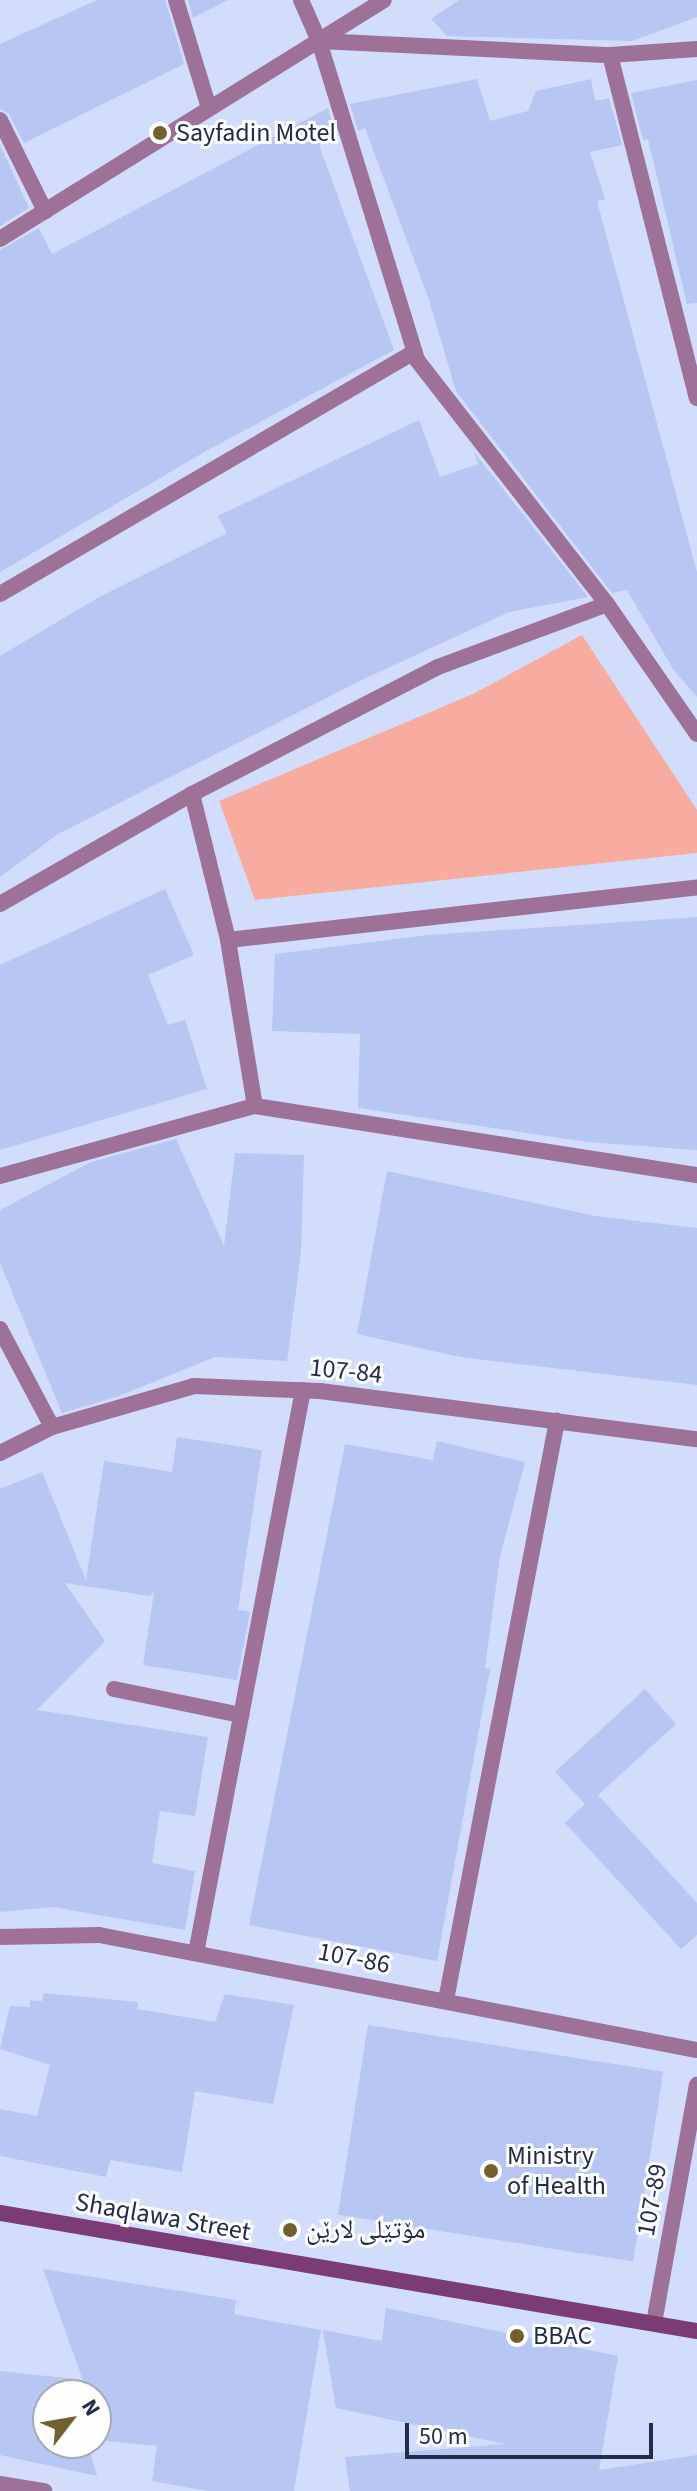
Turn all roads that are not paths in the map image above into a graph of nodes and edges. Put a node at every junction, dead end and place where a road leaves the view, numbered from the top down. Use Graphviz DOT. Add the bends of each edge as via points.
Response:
graph roads {
  1 [pos="176,0"];
  2 [pos="301,0"];
  3 [pos="384,0"];
  4 [pos="319,41"];
  5 [pos="697,49"];
  6 [pos="610,55"];
  7 [pos="209,108"];
  8 [pos="0,120"];
  9 [pos="45,211"];
  10 [pos="0,239"];
  11 [pos="414,352"];
  12 [pos="697,398"];
  13 [pos="0,594"];
  14 [pos="607,604"];
  15 [pos="697,734"];
  16 [pos="192,794"];
  17 [pos="697,887"];
  18 [pos="0,904"];
  19 [pos="228,940"];
  20 [pos="255,1106"];
  21 [pos="697,1175"];
  22 [pos="0,1176"];
  23 [pos="0,1329"];
  24 [pos="303,1390"];
  25 [pos="557,1421"];
  26 [pos="52,1427"];
  27 [pos="697,1439"];
  28 [pos="0,1453"];
  29 [pos="114,1689"];
  30 [pos="241,1715"];
  31 [pos="0,1937"];
  32 [pos="196,1953"];
  33 [pos="446,2000"];
  34 [pos="697,2050"];
  35 [pos="697,2085"];
  36 [pos="0,2213"];
  37 [pos="654,2323"];
  38 [pos="697,2331"];
  39 [pos="0,2484"];
  40 [pos="44,2491"];
  1 -- 7 [label="street"];
  2 -- 4 [label="street"];
  3 -- 4 [label="street"];
  4 -- 6 [label="street"];
  4 -- 7 [label="street"];
  4 -- 11 [label="street"];
  5 -- 6 [label="street"];
  6 -- 12 [label="street"];
  7 -- 9 [label="street"];
  8 -- 9 [label="street"];
  9 -- 10 [label="street"];
  11 -- 13 [label="street"];
  11 -- 14 [label="street"];
  14 -- 15 [label="street"];
  14 -- 16 [label="street" via="438,667"];
  16 -- 18 [label="street"];
  16 -- 19 [label="street"];
  17 -- 19 [label="street"];
  19 -- 20 [label="street"];
  20 -- 21 [label="street"];
  20 -- 22 [label="street"];
  23 -- 26 [label="street"];
  24 -- 25 [label="street, 107-84"];
  24 -- 26 [label="street, 107-84" via="194,1386"];
  24 -- 30 [label="street"];
  25 -- 27 [label="street, 107-84"];
  25 -- 33 [label="street"];
  26 -- 28 [label="street, 107-84"];
  29 -- 30 [label="street"];
  30 -- 32 [label="street"];
  31 -- 32 [label="street, 107-86" via="99,1935"];
  32 -- 33 [label="street, 107-86"];
  33 -- 34 [label="street, 107-86"];
  35 -- 37 [label="street, 107-89"];
  36 -- 37 [label="main road, Shaqlawa Street"];
  37 -- 38 [label="main road, Shaqlawa Street"];
  39 -- 40 [label="street"];
}
